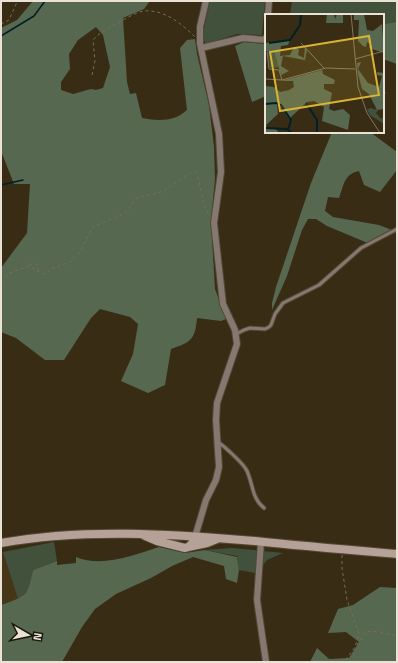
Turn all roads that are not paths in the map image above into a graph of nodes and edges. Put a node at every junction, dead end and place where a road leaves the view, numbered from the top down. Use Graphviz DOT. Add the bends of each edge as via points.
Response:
graph roads {
  1 [pos="206,1"];
  2 [pos="269,1"];
  3 [pos="268,14"];
  4 [pos="265,39"];
  5 [pos="200,45"];
  6 [pos="397,229"];
  7 [pos="236,334"];
  8 [pos="218,442"];
  9 [pos="264,508"];
  10 [pos="138,533"];
  11 [pos="195,536"];
  12 [pos="220,538"];
  13 [pos="261,542"];
  14 [pos="1,543"];
  15 [pos="188,547"];
  16 [pos="397,554"];
  17 [pos="266,662"];
  1 -- 5 [label="street" via="200,27"];
  2 -- 3 [label="street"];
  4 -- 5 [label="street" via="243,38"];
  5 -- 7 [label="street" via="219,134 221,172 214,220 223,304"];
  6 -- 7 [label="lane" via="361,248 319,286 283,303 270,327 250,328"];
  7 -- 8 [label="street" via="237,344 217,403"];
  8 -- 9 [label="lane" via="246,470 256,500"];
  8 -- 11 [label="street" via="219,467 216,480 206,500"];
  10 -- 11 [label="main road"];
  10 -- 14 [label="main road" via="77,535"];
  10 -- 15 [label="main road" via="157,541"];
  11 -- 12 [label="main road"];
  11 -- 15 [label="main road"];
  12 -- 13 [label="main road"];
  12 -- 15 [label="main road"];
  13 -- 16 [label="main road"];
  13 -- 17 [label="street" via="256,600"];
}
